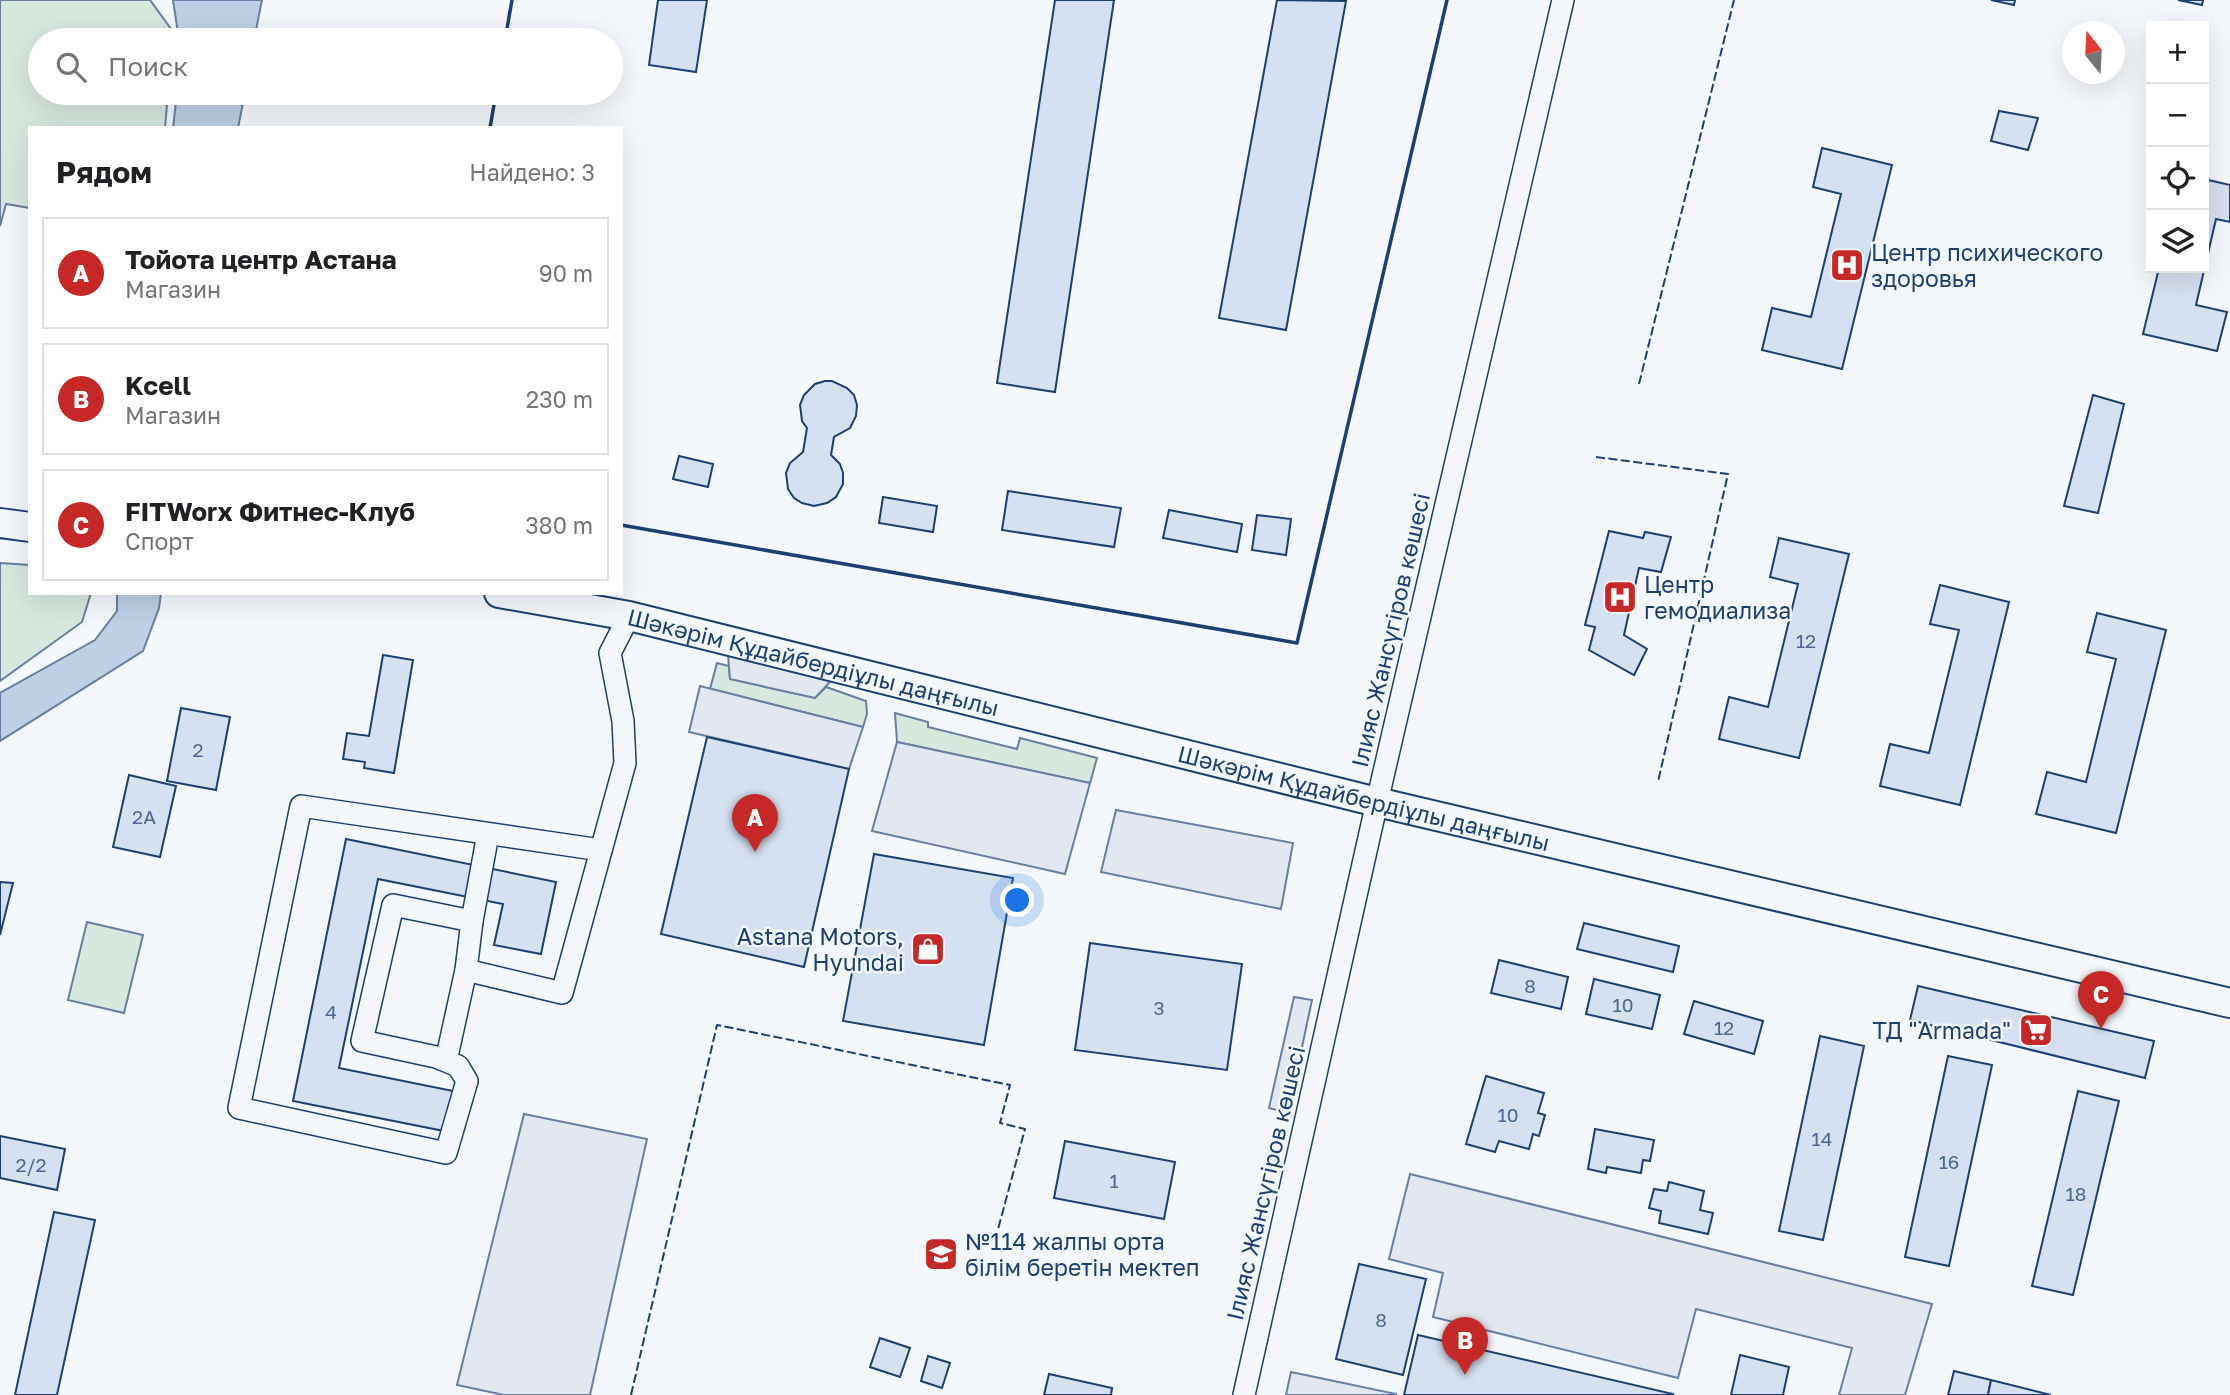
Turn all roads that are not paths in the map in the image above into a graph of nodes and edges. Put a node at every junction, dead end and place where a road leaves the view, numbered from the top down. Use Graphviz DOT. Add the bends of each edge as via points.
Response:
graph roads {
  1 [pos="1563,0"];
  2 [pos="0,523"];
  3 [pos="28,527"];
  4 [pos="510,595"];
  5 [pos="629,616"];
  6 [pos="1377,802"];
  7 [pos="488,834"];
  8 [pos="601,850"];
  9 [pos="472,921"];
  10 [pos="466,970"];
  11 [pos="2230,1003"];
  12 [pos="446,1061"];
  13 [pos="1244,1395"];
  1 -- 6 [label="street, Ілияс Жансүгіров көшесі"];
  2 -- 3 [label="main road"];
  4 -- 5 [label="main road, Шәкәрім Құдайбердіұлы даңғылы"];
  5 -- 6 [label="main road, Шәкәрім Құдайбердіұлы даңғылы"];
  5 -- 8 [label="street" via="610,653 623,721 625,763"];
  6 -- 11 [label="main road, Шәкәрім Құдайбердіұлы даңғылы"];
  6 -- 13 [label="street, Ілияс Жансүгіров көшесі"];
  7 -- 8 [label="street"];
  7 -- 9 [label="street"];
  7 -- 12 [label="street" via="301,806 239,1108 446,1153 467,1081 458,1066"];
  8 -- 10 [label="street" via="562,993"];
  9 -- 10 [label="street"];
  9 -- 12 [label="street" via="393,905 362,1041"];
  10 -- 12 [label="street"];
}
